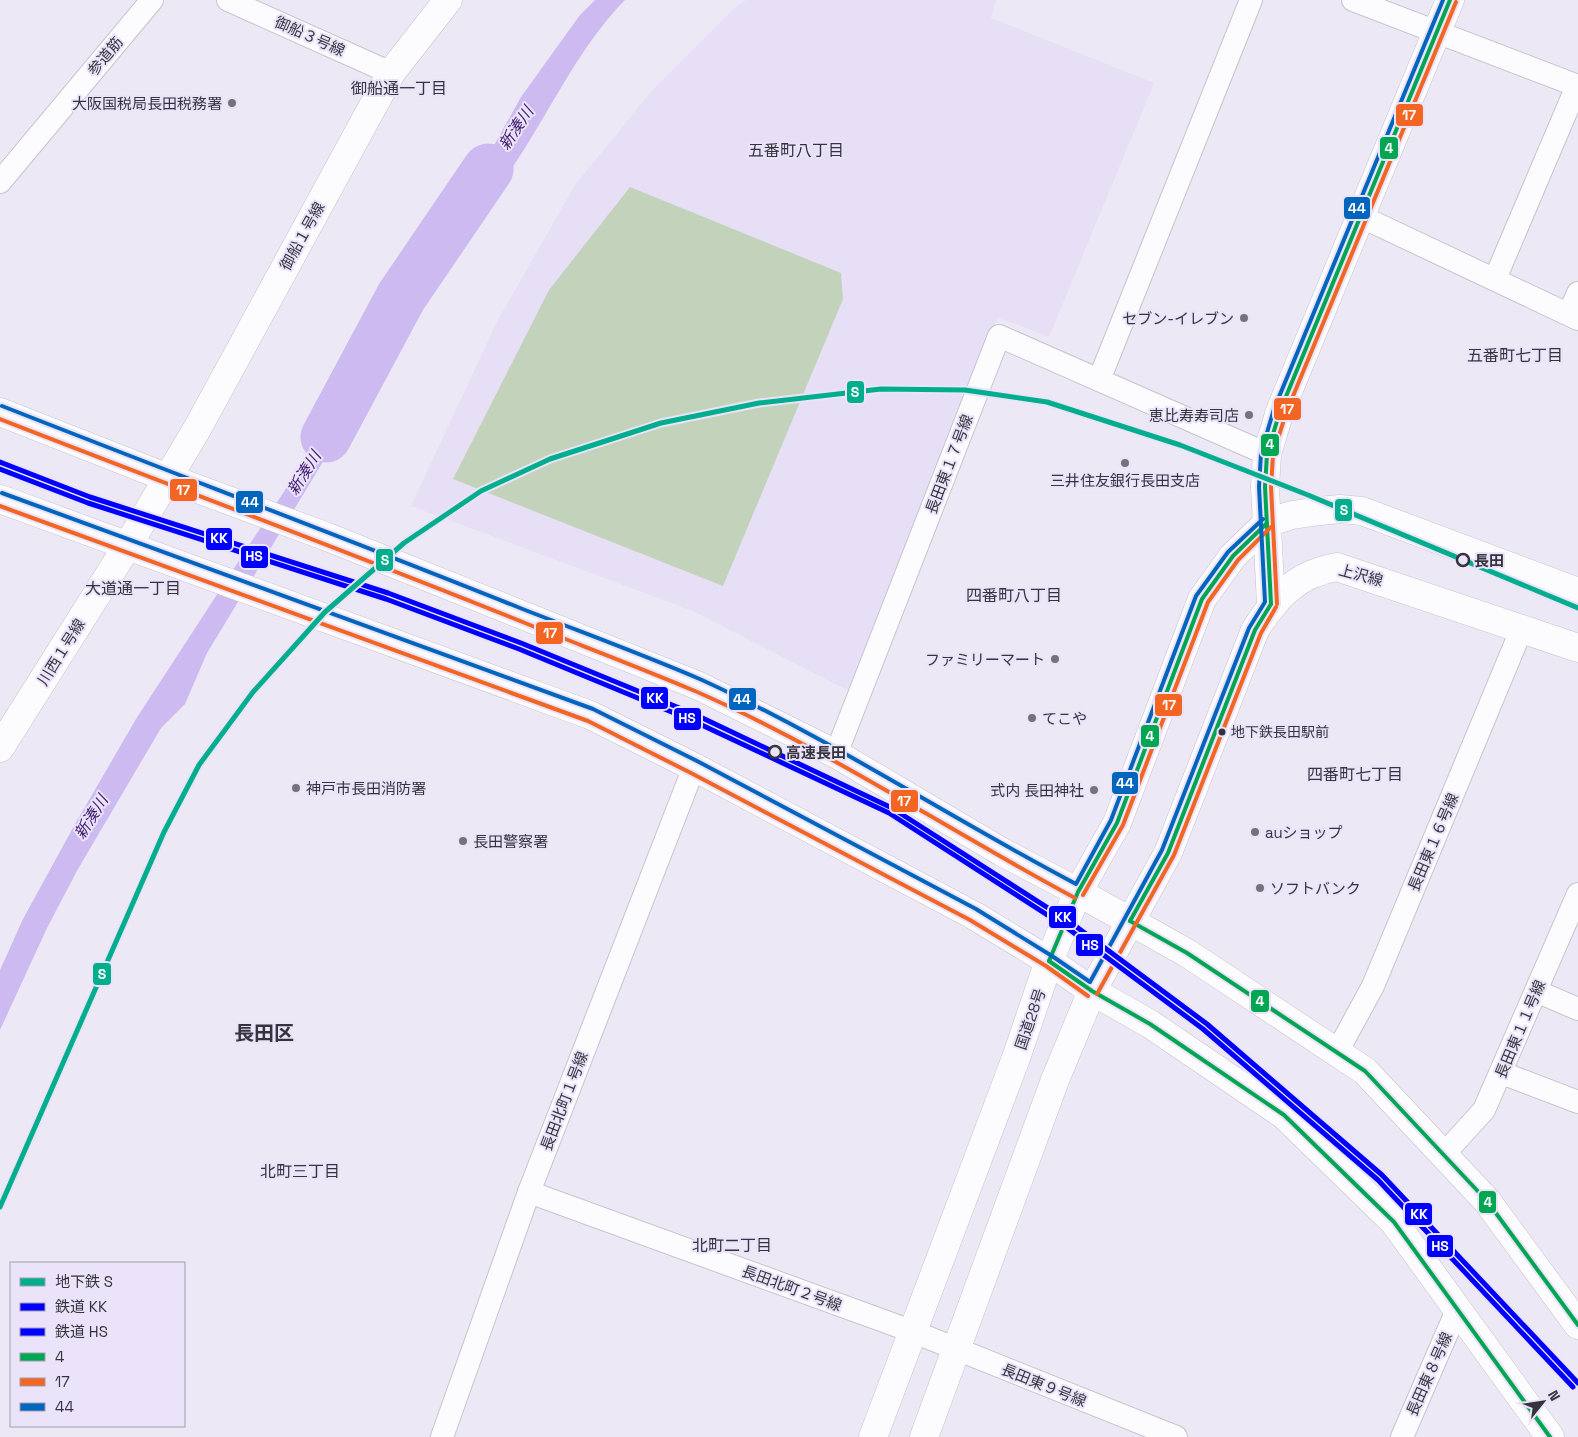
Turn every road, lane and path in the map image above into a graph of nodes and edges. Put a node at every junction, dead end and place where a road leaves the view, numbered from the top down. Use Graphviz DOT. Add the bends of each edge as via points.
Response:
graph roads {
  1 [pos="152,0"];
  2 [pos="228,0"];
  3 [pos="448,0"];
  4 [pos="1251,0"];
  5 [pos="1353,0"];
  6 [pos="1450,0"];
  7 [pos="1437,31"];
  8 [pos="391,73"];
  9 [pos="1578,86"];
  10 [pos="0,182"];
  11 [pos="1362,217"];
  12 [pos="1495,279"];
  13 [pos="1578,293"];
  14 [pos="1574,316"];
  15 [pos="1099,380"];
  16 [pos="0,412"];
  17 [pos="1266,454"];
  18 [pos="168,478"];
  19 [pos="0,499"];
  20 [pos="1267,523"];
  21 [pos="128,545"];
  22 [pos="1578,592"];
  23 [pos="1272,604"];
  24 [pos="1522,628"];
  25 [pos="1578,648"];
  26 [pos="0,748"];
  27 [pos="836,754"];
  28 [pos="694,768"];
  29 [pos="1078,892"];
  30 [pos="1578,894"];
  31 [pos="1130,921"];
  32 [pos="1049,961"];
  33 [pos="1536,991"];
  34 [pos="1092,992"];
  35 [pos="1578,1009"];
  36 [pos="1337,1052"];
  37 [pos="1502,1073"];
  38 [pos="1578,1102"];
  39 [pos="1444,1154"];
  40 [pos="529,1192"];
  41 [pos="1457,1310"];
  42 [pos="1578,1325"];
  43 [pos="914,1332"];
  44 [pos="957,1351"];
  45 [pos="442,1437"];
  46 [pos="873,1437"];
  47 [pos="924,1437"];
  48 [pos="1176,1437"];
  49 [pos="1402,1437"];
  50 [pos="1550,1437"];
  1 -- 10 [label="street, 参道筋"];
  2 -- 8 [label="street, 御船３号線"];
  3 -- 8 [label="main road, 御船１号線"];
  4 -- 15 [label="street"];
  5 -- 7 [label="street"];
  6 -- 7 [label="main road"];
  7 -- 9 [label="street"];
  7 -- 11 [label="main road"];
  8 -- 18 [label="main road, 御船１号線"];
  9 -- 12 [label="street"];
  11 -- 12 [label="street"];
  11 -- 17 [label="main road" via="1280,411"];
  12 -- 14 [label="street"];
  13 -- 14 [label="street"];
  15 -- 17 [label="street, 長田東１７号線"];
  15 -- 27 [label="street, 長田東１７号線" via="999,336"];
  16 -- 18 [label="main road"];
  17 -- 20 [label="main road"];
  18 -- 21 [label="main road, 川西１号線"];
  18 -- 27 [label="main road" via="325,536 700,686"];
  19 -- 21 [label="main road"];
  20 -- 22 [label="main road" via="1292,515 1340,508 1362,511"];
  20 -- 23 [label="main road"];
  20 -- 29 [label="main road" via="1233,556 1202,600 1117,823"];
  21 -- 26 [label="main road, 川西１号線"];
  21 -- 28 [label="main road" via="590,715"];
  23 -- 24 [label="main road, 上沢線" via="1305,577 1337,567"];
  23 -- 31 [label="main road, 上沢線" via="1256,630 1168,853"];
  24 -- 25 [label="main road, 上沢線"];
  24 -- 36 [label="street, 長田東１６号線" via="1373,986"];
  27 -- 29 [label="main road" via="1002,852"];
  28 -- 32 [label="main road" via="973,915"];
  28 -- 40 [label="street, 長田北町１号線"];
  29 -- 31 [label="main road"];
  29 -- 32 [label="main road, 国道28号"];
  30 -- 33 [label="street, 長田東１１号線"];
  31 -- 34 [label="main road, 上沢線"];
  31 -- 36 [label="main road" via="1187,953"];
  32 -- 34 [label="main road"];
  32 -- 43 [label="main road, 国道28号"];
  33 -- 35 [label="street"];
  33 -- 37 [label="street, 長田東１１号線"];
  34 -- 41 [label="main road" via="1150,1024 1284,1115 1394,1222"];
  34 -- 44 [label="main road" via="1055,1080"];
  36 -- 39 [label="main road" via="1365,1071"];
  37 -- 38 [label="street"];
  37 -- 39 [label="street, 長田東１１号線" via="1484,1110"];
  39 -- 42 [label="main road" via="1487,1201"];
  40 -- 43 [label="street, 長田北町２号線"];
  40 -- 45 [label="street, 長田北町１号線"];
  41 -- 49 [label="street, 長田東８号線"];
  41 -- 50 [label="main road"];
  43 -- 44 [label="street, 長田東９号線"];
  43 -- 46 [label="main road, 国道28号"];
  44 -- 47 [label="main road"];
  44 -- 48 [label="street, 長田東９号線"];
}
